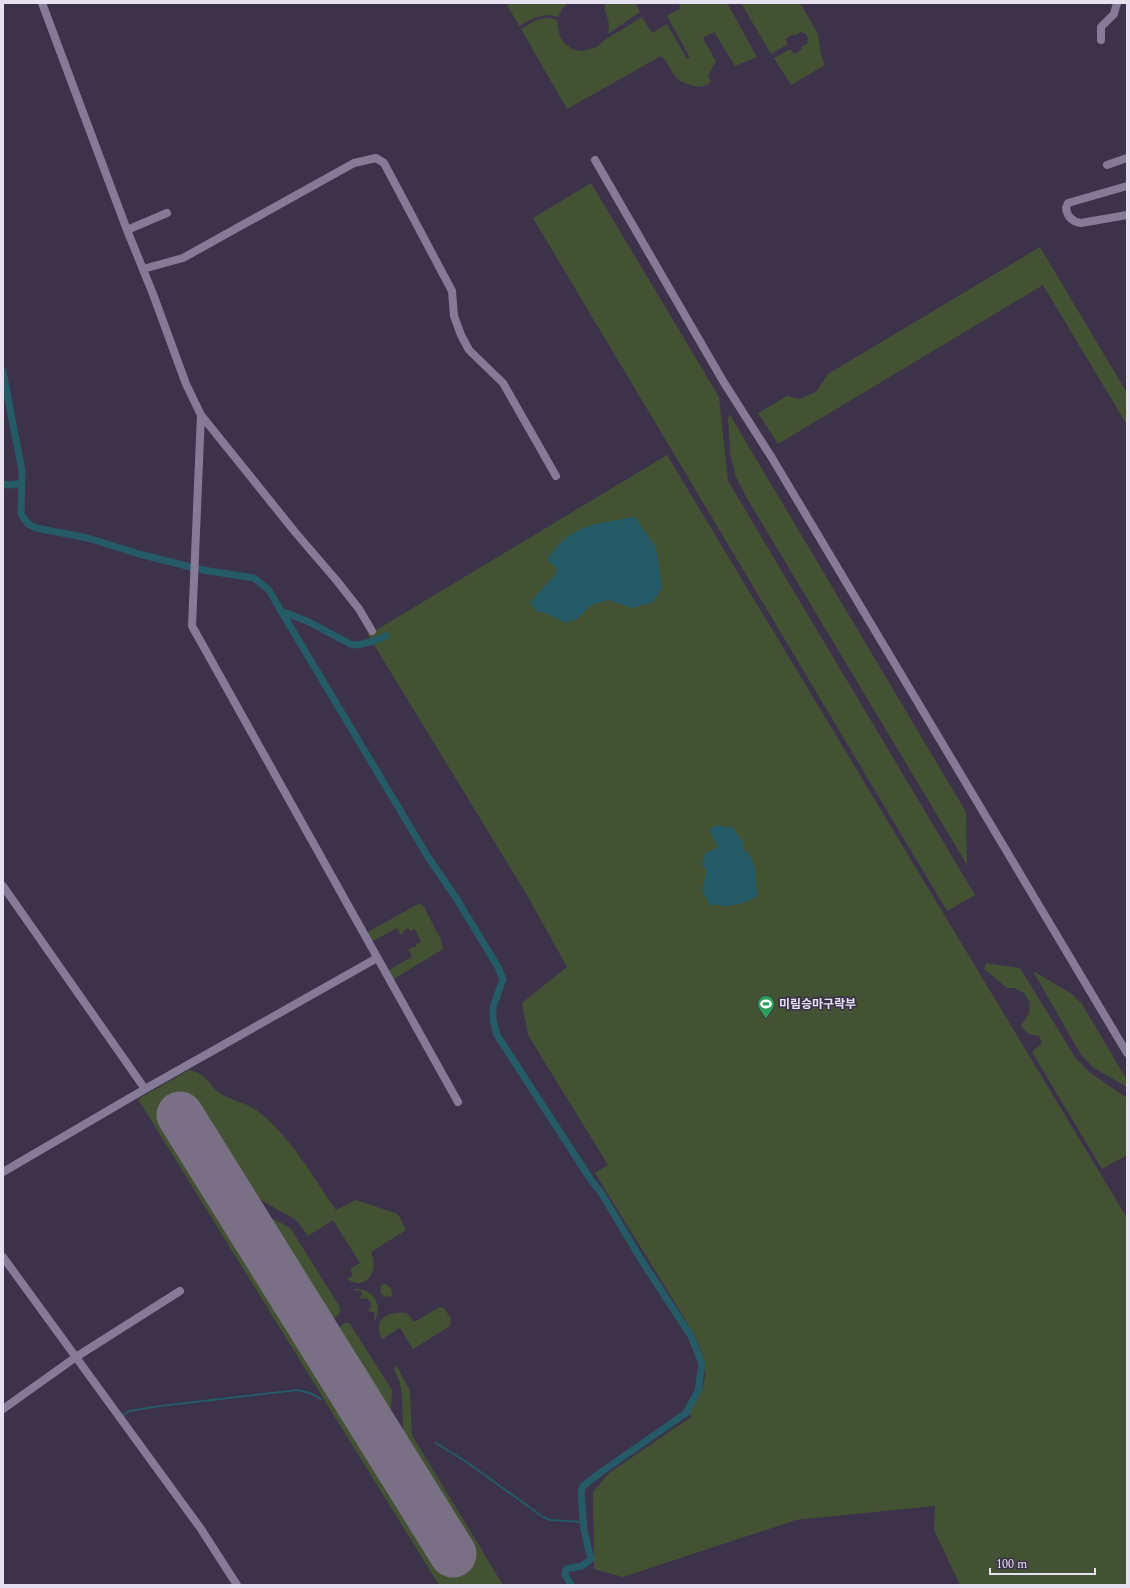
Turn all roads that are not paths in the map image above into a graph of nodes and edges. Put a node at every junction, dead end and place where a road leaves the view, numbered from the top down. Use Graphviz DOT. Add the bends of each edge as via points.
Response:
graph roads {
  1 [pos="42,3"];
  2 [pos="1117,3"];
  3 [pos="1101,40"];
  4 [pos="1127,158"];
  5 [pos="594,160"];
  6 [pos="1107,165"];
  7 [pos="1127,186"];
  8 [pos="167,213"];
  9 [pos="1127,215"];
  10 [pos="127,230"];
  11 [pos="143,269"];
  12 [pos="201,415"];
  13 [pos="556,476"];
  14 [pos="372,631"];
  15 [pos="3,886"];
  16 [pos="377,958"];
  17 [pos="1127,1053"];
  18 [pos="145,1089"];
  19 [pos="458,1102"];
  20 [pos="3,1172"];
  21 [pos="3,1257"];
  22 [pos="180,1291"];
  23 [pos="76,1356"];
  24 [pos="3,1409"];
  25 [pos="237,1585"];
  1 -- 10 [label="street"];
  2 -- 3 [label="street" via="1114,14 1101,27"];
  4 -- 6 [label="street"];
  5 -- 17 [label="street" via="723,381 780,471"];
  7 -- 9 [label="street" via="1068,203 1066,208 1070,218 1081,223"];
  8 -- 10 [label="street"];
  10 -- 11 [label="street"];
  11 -- 12 [label="street" via="186,384"];
  11 -- 13 [label="street" via="183,258 354,163 376,158 384,163 452,291 454,316 469,350 503,383"];
  12 -- 14 [label="street" via="337,581"];
  12 -- 16 [label="street" via="192,626"];
  15 -- 18 [label="street"];
  16 -- 18 [label="street"];
  16 -- 19 [label="street"];
  18 -- 20 [label="street"];
  21 -- 23 [label="street"];
  22 -- 23 [label="street"];
  23 -- 24 [label="street"];
  23 -- 25 [label="street"];
}
